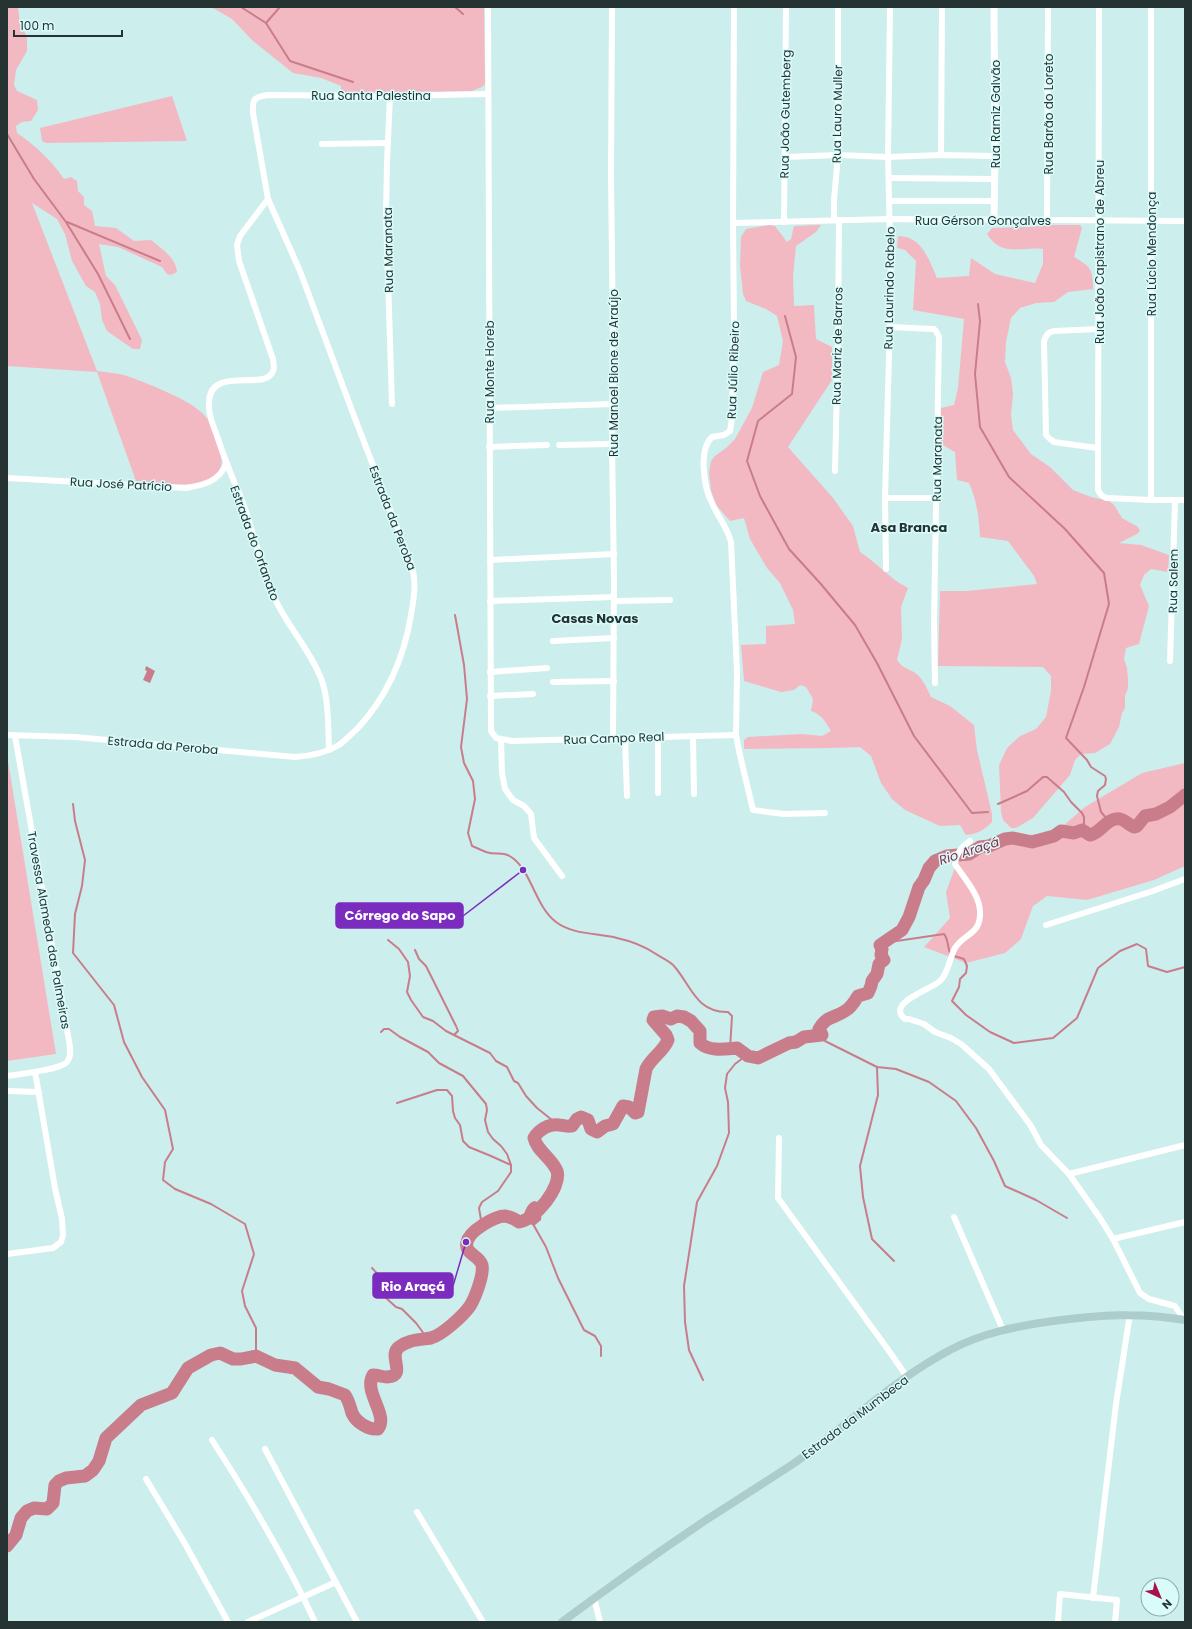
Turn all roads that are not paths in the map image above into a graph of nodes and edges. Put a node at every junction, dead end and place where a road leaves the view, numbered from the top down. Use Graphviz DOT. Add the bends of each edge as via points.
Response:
graph roads {
  1 [pos="488,7"];
  2 [pos="612,7"];
  3 [pos="734,7"];
  4 [pos="786,7"];
  5 [pos="838,7"];
  6 [pos="890,7"];
  7 [pos="942,7"];
  8 [pos="994,7"];
  9 [pos="1048,7"];
  10 [pos="1099,7"];
  11 [pos="1151,7"];
  12 [pos="488,94"];
  13 [pos="390,96"];
  14 [pos="254,99"];
  15 [pos="388,142"];
  16 [pos="322,144"];
  17 [pos="838,155"];
  18 [pos="941,155"];
  19 [pos="995,156"];
  20 [pos="785,157"];
  21 [pos="888,157"];
  22 [pos="890,178"];
  23 [pos="995,179"];
  24 [pos="268,199"];
  25 [pos="889,201"];
  26 [pos="994,201"];
  27 [pos="890,219"];
  28 [pos="837,220"];
  29 [pos="994,220"];
  30 [pos="1047,220"];
  31 [pos="1099,220"];
  32 [pos="1185,220"];
  33 [pos="1151,221"];
  34 [pos="784,222"];
  35 [pos="733,223"];
  36 [pos="889,327"];
  37 [pos="1098,329"];
  38 [pos="392,404"];
  39 [pos="613,404"];
  40 [pos="489,408"];
  41 [pos="547,444"];
  42 [pos="612,444"];
  43 [pos="559,445"];
  44 [pos="489,447"];
  45 [pos="1097,448"];
  46 [pos="226,464"];
  47 [pos="835,471"];
  48 [pos="7,478"];
  49 [pos="885,498"];
  50 [pos="937,498"];
  51 [pos="1151,500"];
  52 [pos="1175,500"];
  53 [pos="1185,500"];
  54 [pos="614,554"];
  55 [pos="490,560"];
  56 [pos="886,569"];
  57 [pos="614,599"];
  58 [pos="670,600"];
  59 [pos="490,601"];
  60 [pos="614,638"];
  61 [pos="553,641"];
  62 [pos="1170,661"];
  63 [pos="547,668"];
  64 [pos="490,672"];
  65 [pos="614,681"];
  66 [pos="553,682"];
  67 [pos="935,683"];
  68 [pos="534,694"];
  69 [pos="490,696"];
  70 [pos="736,735"];
  71 [pos="7,736"];
  72 [pos="15,736"];
  73 [pos="493,736"];
  74 [pos="693,736"];
  75 [pos="658,737"];
  76 [pos="613,738"];
  77 [pos="625,738"];
  78 [pos="501,740"];
  79 [pos="329,750"];
  80 [pos="658,793"];
  81 [pos="694,794"];
  82 [pos="627,796"];
  83 [pos="825,812"];
  84 [pos="970,841"];
  85 [pos="562,876"];
  86 [pos="1185,879"];
  87 [pos="1046,925"];
  88 [pos="35,1072"];
  89 [pos="7,1076"];
  90 [pos="7,1091"];
  91 [pos="39,1092"];
  92 [pos="779,1138"];
  93 [pos="1185,1145"];
  94 [pos="1069,1174"];
  95 [pos="954,1217"];
  96 [pos="1185,1222"];
  97 [pos="1113,1239"];
  98 [pos="7,1254"];
  99 [pos="1130,1314"];
  100 [pos="1184,1320"];
  101 [pos="1003,1330"];
  102 [pos="907,1377"];
  103 [pos="212,1440"];
  104 [pos="265,1449"];
  105 [pos="146,1479"];
  106 [pos="417,1512"];
  107 [pos="336,1582"];
  108 [pos="303,1597"];
  109 [pos="594,1598"];
  110 [pos="1093,1598"];
  111 [pos="228,1622"];
  112 [pos="248,1622"];
  113 [pos="315,1622"];
  114 [pos="357,1622"];
  115 [pos="483,1622"];
  116 [pos="562,1622"];
  117 [pos="600,1622"];
  118 [pos="1058,1622"];
  119 [pos="1114,1622"];
  1 -- 12 [label="street, Rua Monte Horeb"];
  2 -- 39 [label="street, Rua Manoel Bione de Araújo"];
  3 -- 35 [label="street, Rua Júlio Ribeiro"];
  4 -- 20 [label="street, Rua João Gutemberg"];
  5 -- 17 [label="street, Rua Lauro Muller"];
  6 -- 21 [label="street, Rua Laurindo Rabelo"];
  7 -- 18 [label="street"];
  8 -- 19 [label="street, Rua Ramiz Galvão"];
  9 -- 30 [label="street, Rua Barão do Loreto"];
  10 -- 31 [label="street, Rua João Capistrano de Abreu"];
  11 -- 33 [label="street, Rua Lúcio Mendonça"];
  12 -- 13 [label="street, Rua Santa Palestina"];
  12 -- 40 [label="street, Rua Monte Horeb"];
  13 -- 14 [label="street, Rua Santa Palestina" via="268,95"];
  13 -- 15 [label="street, Rua Maranata"];
  14 -- 24 [label="street, Estrada da Peroba" via="253,113"];
  15 -- 16 [label="street"];
  15 -- 38 [label="street, Rua Maranata" via="386,215"];
  17 -- 20 [label="street"];
  17 -- 21 [label="street"];
  17 -- 28 [label="street, Rua Lauro Muller" via="834,200"];
  18 -- 19 [label="street"];
  18 -- 21 [label="street"];
  19 -- 23 [label="street, Rua Ramiz Galvão"];
  20 -- 34 [label="street, Rua João Gutemberg"];
  21 -- 22 [label="street, Rua Laurindo Rabelo"];
  22 -- 23 [label="street"];
  22 -- 25 [label="street, Rua Laurindo Rabelo"];
  23 -- 26 [label="street, Rua Ramiz Galvão"];
  24 -- 46 [label="street, Estrada do Orfanato" via="240,236 237,245 239,261 273,359 274,371 264,379 221,383 214,387 209,396 211,417"];
  24 -- 79 [label="street, Estrada da Peroba" via="300,271 415,580 409,630 386,691 364,721 340,745"];
  25 -- 26 [label="street"];
  25 -- 27 [label="street, Rua Laurindo Rabelo"];
  26 -- 29 [label="street, Rua Ramiz Galvão"];
  27 -- 28 [label="street, Rua Gérson Gonçalves"];
  27 -- 29 [label="street, Rua Gérson Gonçalves"];
  27 -- 36 [label="street, Rua Laurindo Rabelo"];
  28 -- 34 [label="street, Rua Gérson Gonçalves"];
  28 -- 47 [label="street, Rua Mariz de Barros" via="838,348"];
  29 -- 30 [label="street, Rua Gérson Gonçalves"];
  30 -- 31 [label="street, Rua Gérson Gonçalves"];
  31 -- 33 [label="street, Rua Gérson Gonçalves"];
  31 -- 37 [label="street, Rua João Capistrano de Abreu"];
  32 -- 33 [label="street, Rua Gérson Gonçalves"];
  33 -- 51 [label="street, Rua Lúcio Mendonça"];
  34 -- 35 [label="street, Rua Gérson Gonçalves"];
  35 -- 70 [label="street, Rua Júlio Ribeiro" via="731,428 727,434 709,439 704,456 706,484 711,503 731,542"];
  36 -- 49 [label="street, Rua Laurindo Rabelo"];
  36 -- 50 [label="street, Rua Maranata" via="934,329 938,333"];
  37 -- 45 [label="street, Rua João Capistrano de Abreu"];
  37 -- 45 [label="street" via="1054,331 1046,335 1044,341 1046,435 1054,442"];
  39 -- 40 [label="street"];
  39 -- 42 [label="street, Rua Manoel Bione de Araújo"];
  40 -- 44 [label="street, Rua Monte Horeb"];
  41 -- 44 [label="street"];
  42 -- 43 [label="street"];
  42 -- 54 [label="street, Rua Manoel Bione de Araújo"];
  44 -- 55 [label="street, Rua Monte Horeb"];
  45 -- 51 [label="street, Rua João Capistrano de Abreu" via="1097,483 1101,496"];
  46 -- 48 [label="street, Rua José Patrício" via="224,470 211,482 186,488"];
  46 -- 79 [label="street, Estrada do Orfanato" via="251,525 275,598 321,680 328,713"];
  49 -- 50 [label="street"];
  49 -- 56 [label="street, Rua Laurindo Rabelo"];
  50 -- 67 [label="street, Rua Maranata"];
  51 -- 52 [label="street"];
  52 -- 53 [label="street"];
  52 -- 62 [label="street, Rua Salem"];
  54 -- 55 [label="street"];
  54 -- 57 [label="street, Rua Manoel Bione de Araújo"];
  55 -- 59 [label="street, Rua Monte Horeb"];
  57 -- 58 [label="street"];
  57 -- 59 [label="street"];
  57 -- 60 [label="street, Rua Manoel Bione de Araújo"];
  59 -- 64 [label="street, Rua Monte Horeb"];
  60 -- 61 [label="street"];
  60 -- 65 [label="street, Rua Manoel Bione de Araújo"];
  63 -- 64 [label="street"];
  64 -- 69 [label="street, Rua Monte Horeb"];
  65 -- 66 [label="street"];
  65 -- 76 [label="street, Rua Manoel Bione de Araújo"];
  68 -- 69 [label="street"];
  69 -- 73 [label="street, Rua Monte Horeb" via="490,727"];
  70 -- 74 [label="street, Rua Campo Real"];
  70 -- 83 [label="street" via="753,810 784,814"];
  71 -- 72 [label="street, Estrada da Peroba"];
  72 -- 79 [label="street, Estrada da Peroba" via="75,737 295,757 311,756"];
  72 -- 88 [label="street, Travessa Alameda das Palmeiras" via="70,1053 68,1061 60,1066"];
  73 -- 78 [label="street, Rua Campo Real"];
  74 -- 75 [label="street, Rua Campo Real"];
  74 -- 81 [label="street"];
  75 -- 77 [label="street, Rua Campo Real"];
  75 -- 80 [label="street"];
  76 -- 77 [label="street, Rua Campo Real"];
  76 -- 78 [label="street, Rua Campo Real"];
  77 -- 82 [label="street"];
  78 -- 85 [label="street" via="505,789 513,800 524,806 531,814 534,838"];
  84 -- 94 [label="street" via="961,848 955,864 978,902 979,922 971,935 960,942 954,951 943,978 907,1000 900,1011 901,1015 961,1044 989,1069 1031,1126 1041,1145"];
  86 -- 87 [label="street"];
  88 -- 89 [label="street, Travessa Alameda das Palmeiras"];
  88 -- 91 [label="street"];
  90 -- 91 [label="street"];
  91 -- 98 [label="street" via="62,1219 62,1240 53,1248"];
  92 -- 102 [label="street" via="778,1198"];
  93 -- 94 [label="street"];
  94 -- 97 [label="street"];
  95 -- 101 [label="street"];
  96 -- 97 [label="street"];
  97 -- 100 [label="street" via="1140,1293 1149,1299 1175,1306"];
  99 -- 100 [label="main road, Estrada da Mumbeca"];
  99 -- 101 [label="main road, Estrada da Mumbeca" via="1094,1316"];
  99 -- 110 [label="street" via="1115,1411"];
  101 -- 102 [label="main road, Estrada da Mumbeca" via="949,1350"];
  102 -- 109 [label="main road, Estrada da Mumbeca" via="796,1462 700,1524"];
  103 -- 108 [label="street" via="255,1507"];
  104 -- 107 [label="street"];
  105 -- 111 [label="street"];
  106 -- 115 [label="street"];
  107 -- 108 [label="street"];
  107 -- 114 [label="street"];
  108 -- 112 [label="street"];
  108 -- 113 [label="street"];
  109 -- 116 [label="main road, Estrada da Mumbeca"];
  109 -- 117 [label="street"];
  110 -- 118 [label="street" via="1060,1594"];
  110 -- 119 [label="street" via="1117,1600"];
}
